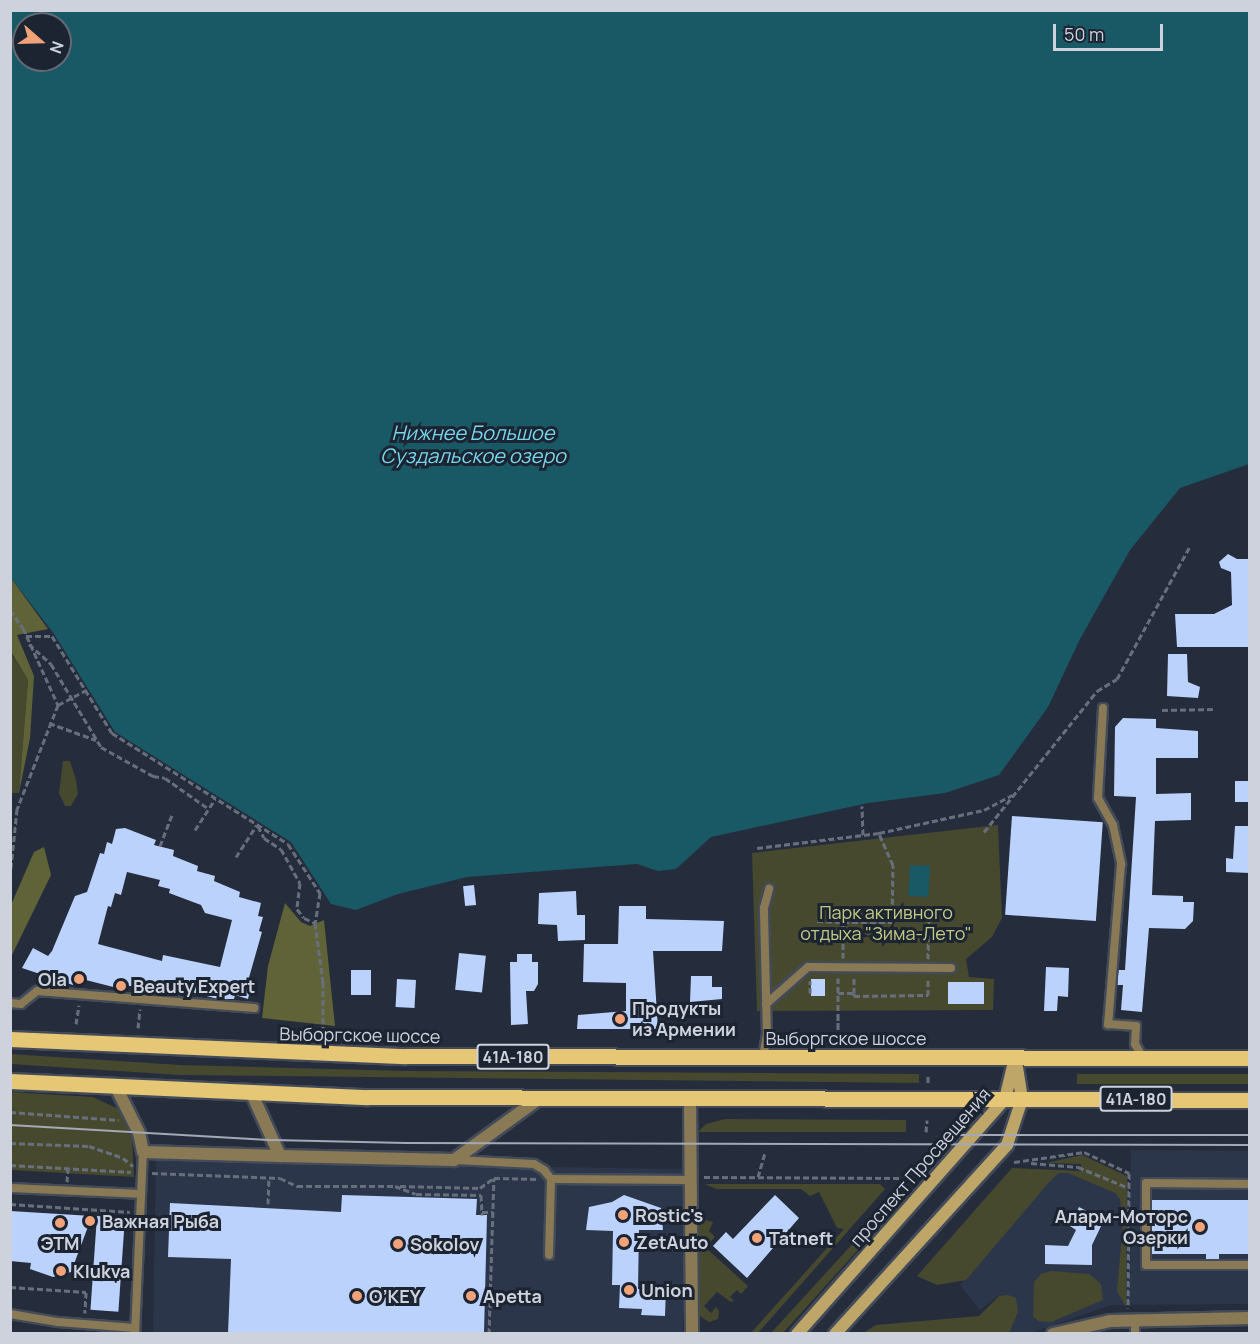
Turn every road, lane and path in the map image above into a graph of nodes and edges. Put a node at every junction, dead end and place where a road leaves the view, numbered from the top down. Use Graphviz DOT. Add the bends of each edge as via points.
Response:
graph roads {
  1 [pos="1190,546"];
  2 [pos="10,610"];
  3 [pos="26,636"];
  4 [pos="28,644"];
  5 [pos="86,690"];
  6 [pos="71,699"];
  7 [pos="58,705"];
  8 [pos="1103,708"];
  9 [pos="1216,709"];
  10 [pos="1162,710"];
  11 [pos="49,723"];
  12 [pos="96,740"];
  13 [pos="1017,793"];
  14 [pos="215,799"];
  15 [pos="862,806"];
  16 [pos="209,809"];
  17 [pos="172,814"];
  18 [pos="257,825"];
  19 [pos="195,830"];
  20 [pos="984,832"];
  21 [pos="879,833"];
  22 [pos="863,835"];
  23 [pos="160,846"];
  24 [pos="757,848"];
  25 [pos="236,857"];
  26 [pos="10,878"];
  27 [pos="769,889"];
  28 [pos="893,910"];
  29 [pos="817,921"];
  30 [pos="843,922"];
  31 [pos="315,923"];
  32 [pos="840,967"];
  33 [pos="855,967"];
  34 [pos="928,968"];
  35 [pos="951,968"];
  36 [pos="838,993"];
  37 [pos="854,993"];
  38 [pos="80,994"];
  39 [pos="140,999"];
  40 [pos="10,1003"];
  41 [pos="766,1004"];
  42 [pos="254,1008"];
  43 [pos="76,1024"];
  44 [pos="138,1028"];
  45 [pos="838,1033"];
  46 [pos="323,1036"];
  47 [pos="10,1039"];
  48 [pos="763,1057"];
  49 [pos="1015,1058"];
  50 [pos="1143,1058"];
  51 [pos="1250,1058"];
  52 [pos="928,1074"];
  53 [pos="10,1081"];
  54 [pos="928,1083"];
  55 [pos="116,1087"];
  56 [pos="252,1094"];
  57 [pos="540,1098"];
  58 [pos="690,1099"];
  59 [pos="1005,1099"];
  60 [pos="1022,1099"];
  61 [pos="1250,1100"];
  62 [pos="10,1112"];
  63 [pos="927,1120"];
  64 [pos="133,1121"];
  65 [pos="926,1132"];
  66 [pos="10,1143"];
  67 [pos="479,1143"];
  68 [pos="142,1152"];
  69 [pos="765,1153"];
  70 [pos="280,1156"];
  71 [pos="454,1160"];
  72 [pos="486,1161"];
  73 [pos="1014,1162"];
  74 [pos="1028,1163"];
  75 [pos="10,1165"];
  76 [pos="141,1173"];
  77 [pos="758,1177"];
  78 [pos="269,1178"];
  79 [pos="494,1178"];
  80 [pos="690,1178"];
  81 [pos="903,1178"];
  82 [pos="551,1179"];
  83 [pos="1250,1184"];
  84 [pos="395,1186"];
  85 [pos="10,1188"];
  86 [pos="1129,1188"];
  87 [pos="141,1194"];
  88 [pos="10,1204"];
  89 [pos="268,1204"];
  90 [pos="493,1212"];
  91 [pos="130,1222"];
  92 [pos="492,1226"];
  93 [pos="487,1227"];
  94 [pos="549,1255"];
  95 [pos="1250,1265"];
  96 [pos="10,1287"];
  97 [pos="10,1314"];
  98 [pos="95,1315"];
  99 [pos="1250,1318"];
  100 [pos="1132,1320"];
  101 [pos="135,1330"];
  102 [pos="489,1334"];
  103 [pos="692,1334"];
  104 [pos="797,1334"];
  105 [pos="835,1334"];
  106 [pos="1053,1334"];
  107 [pos="1135,1334"];
  1 -- 13 [label="path" via="1117,679 1096,691"];
  2 -- 3 [label="path"];
  3 -- 4 [label="path"];
  3 -- 5 [label="path" via="52,636"];
  4 -- 6 [label="path" via="51,664"];
  4 -- 7 [label="path"];
  5 -- 6 [label="path"];
  5 -- 14 [label="path" via="112,733"];
  6 -- 7 [label="path"];
  6 -- 12 [label="path"];
  7 -- 11 [label="path"];
  8 -- 50 [label="lane" via="1098,798 1113,825 1121,864 1108,1024 1136,1026 1135,1044"];
  9 -- 10 [label="path"];
  11 -- 12 [label="path"];
  11 -- 26 [label="path" via="17,809"];
  12 -- 16 [label="path" via="129,765 153,777 165,778"];
  13 -- 20 [label="path"];
  13 -- 21 [label="path" via="984,810"];
  14 -- 16 [label="path"];
  14 -- 18 [label="path"];
  15 -- 22 [label="path"];
  16 -- 19 [label="path"];
  17 -- 23 [label="path"];
  18 -- 25 [label="path"];
  18 -- 31 [label="path" via="264,838 281,849 300,883 297,909"];
  18 -- 31 [label="path" via="288,844 320,893"];
  21 -- 22 [label="path"];
  21 -- 28 [label="path" via="893,865"];
  22 -- 24 [label="path"];
  27 -- 41 [label="lane" via="764,908"];
  28 -- 30 [label="path" via="892,922"];
  28 -- 34 [label="path" via="929,909"];
  29 -- 30 [label="path"];
  30 -- 32 [label="path"];
  31 -- 46 [label="path" via="323,982"];
  32 -- 33 [label="lane"];
  32 -- 36 [label="path"];
  32 -- 41 [label="lane" via="808,967"];
  33 -- 34 [label="lane"];
  33 -- 37 [label="path"];
  34 -- 35 [label="lane"];
  34 -- 37 [label="path" via="928,995"];
  36 -- 37 [label="path"];
  36 -- 45 [label="path"];
  38 -- 39 [label="lane"];
  38 -- 40 [label="lane" via="36,991 21,1004"];
  38 -- 43 [label="path"];
  39 -- 42 [label="lane"];
  39 -- 44 [label="path"];
  41 -- 48 [label="lane"];
  47 -- 48 [label="main road, Выборгское шоссе / 41А-180" via="344,1055"];
  48 -- 49 [label="main road, Выборгское шоссе / 41А-180"];
  49 -- 50 [label="main road, Выборгское шоссе / 41А-180"];
  49 -- 59 [label="main road, проспект Просвещения"];
  49 -- 60 [label="main road, проспект Просвещения"];
  50 -- 51 [label="main road, Выборгское шоссе / 41А-180"];
  52 -- 54 [label="path"];
  53 -- 55 [label="main road, 41А-180"];
  55 -- 56 [label="main road, 41А-180"];
  55 -- 64 [label="street"];
  56 -- 57 [label="main road, 41А-180"];
  56 -- 70 [label="street"];
  57 -- 58 [label="main road, 41А-180"];
  57 -- 67 [label="street"];
  58 -- 59 [label="main road, 41А-180"];
  58 -- 80 [label="street"];
  59 -- 60 [label="main road, 41А-180"];
  59 -- 104 [label="main road, проспект Просвещения"];
  60 -- 61 [label="main road, 41А-180"];
  60 -- 105 [label="main road, проспект Просвещения" via="1007,1145"];
  62 -- 64 [label="path"];
  63 -- 65 [label="path"];
  64 -- 68 [label="street"];
  66 -- 76 [label="path" via="89,1146 123,1158"];
  67 -- 71 [label="street"];
  67 -- 72 [label="lane"];
  68 -- 70 [label="street"];
  68 -- 76 [label="lane"];
  69 -- 77 [label="path"];
  70 -- 71 [label="street"];
  71 -- 72 [label="lane"];
  72 -- 82 [label="lane" via="534,1164"];
  73 -- 74 [label="path"];
  74 -- 86 [label="path" via="1078,1167"];
  74 -- 86 [label="path" via="1084,1152 1129,1173"];
  75 -- 76 [label="path"];
  76 -- 78 [label="path"];
  76 -- 87 [label="lane"];
  77 -- 80 [label="path"];
  77 -- 81 [label="path"];
  78 -- 84 [label="path" via="297,1186"];
  78 -- 89 [label="path"];
  79 -- 82 [label="path"];
  79 -- 84 [label="path" via="480,1188"];
  79 -- 90 [label="path"];
  80 -- 82 [label="lane"];
  80 -- 103 [label="street"];
  82 -- 94 [label="lane"];
  83 -- 95 [label="lane" via="1146,1183 1146,1265"];
  84 -- 90 [label="path" via="416,1194 482,1195 482,1214"];
  85 -- 87 [label="lane"];
  86 -- 100 [label="path"];
  87 -- 101 [label="lane"];
  88 -- 91 [label="path" via="130,1211"];
  90 -- 92 [label="path"];
  92 -- 93 [label="path"];
  92 -- 102 [label="path"];
  96 -- 98 [label="path" via="86,1292 85,1314"];
  97 -- 101 [label="lane"];
  99 -- 100 [label="street"];
  100 -- 106 [label="street"];
  100 -- 107 [label="lane"];
}
